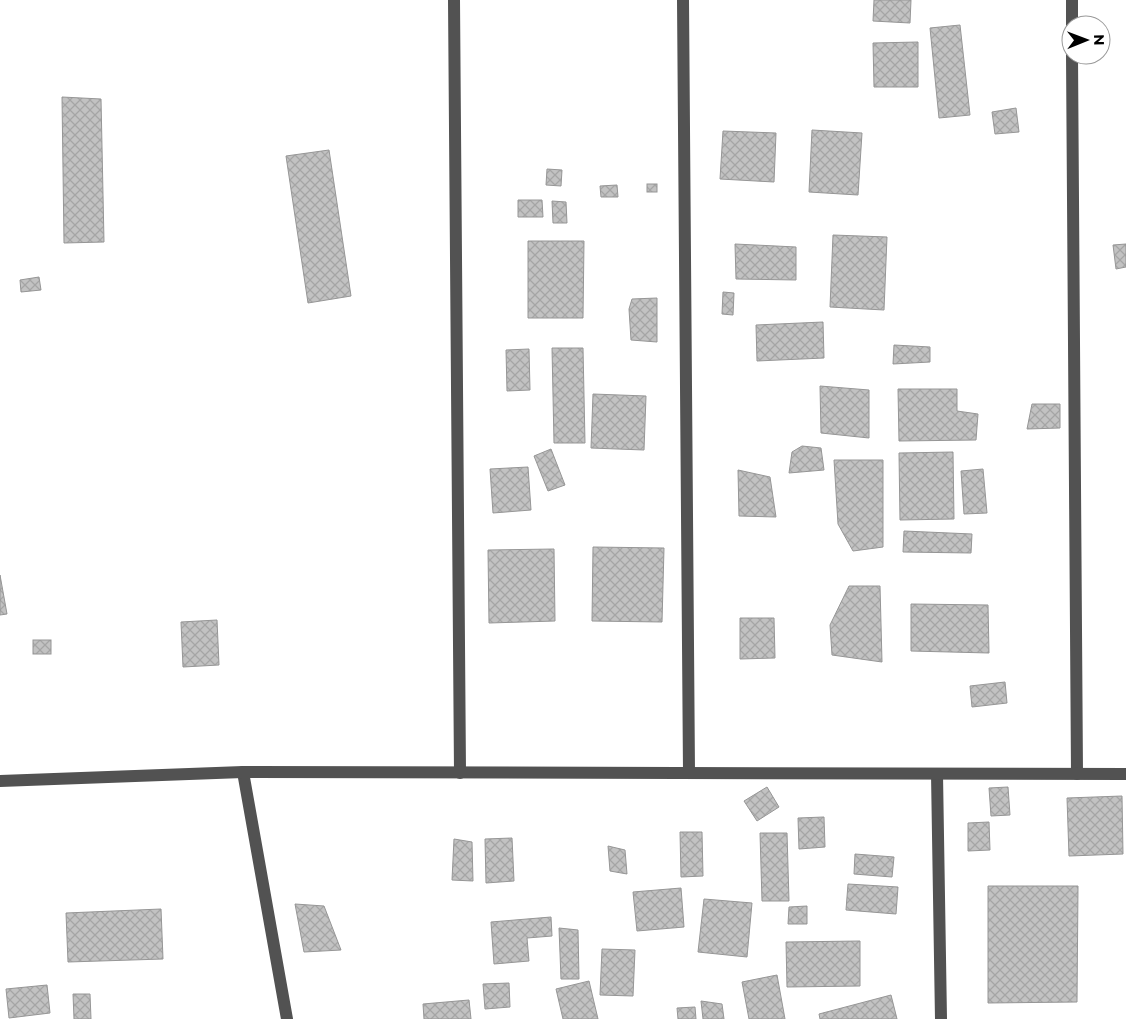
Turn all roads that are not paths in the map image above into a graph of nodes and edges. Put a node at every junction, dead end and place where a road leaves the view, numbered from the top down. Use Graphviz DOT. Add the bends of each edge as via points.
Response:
graph roads {
  1 [pos="454,0"];
  2 [pos="683,0"];
  3 [pos="1072,0"];
  4 [pos="1072,15"];
  5 [pos="1072,65"];
  6 [pos="243,772"];
  7 [pos="460,773"];
  8 [pos="689,773"];
  9 [pos="937,774"];
  10 [pos="1077,774"];
  11 [pos="1126,774"];
  12 [pos="0,781"];
  13 [pos="287,1019"];
  14 [pos="941,1019"];
  1 -- 7 [label="street"];
  2 -- 8 [label="street"];
  3 -- 4 [label="street"];
  5 -- 10 [label="street"];
  6 -- 7 [label="street"];
  6 -- 12 [label="street"];
  6 -- 13 [label="street"];
  7 -- 8 [label="street"];
  8 -- 9 [label="street"];
  9 -- 10 [label="street"];
  9 -- 14 [label="street"];
  10 -- 11 [label="street"];
}
